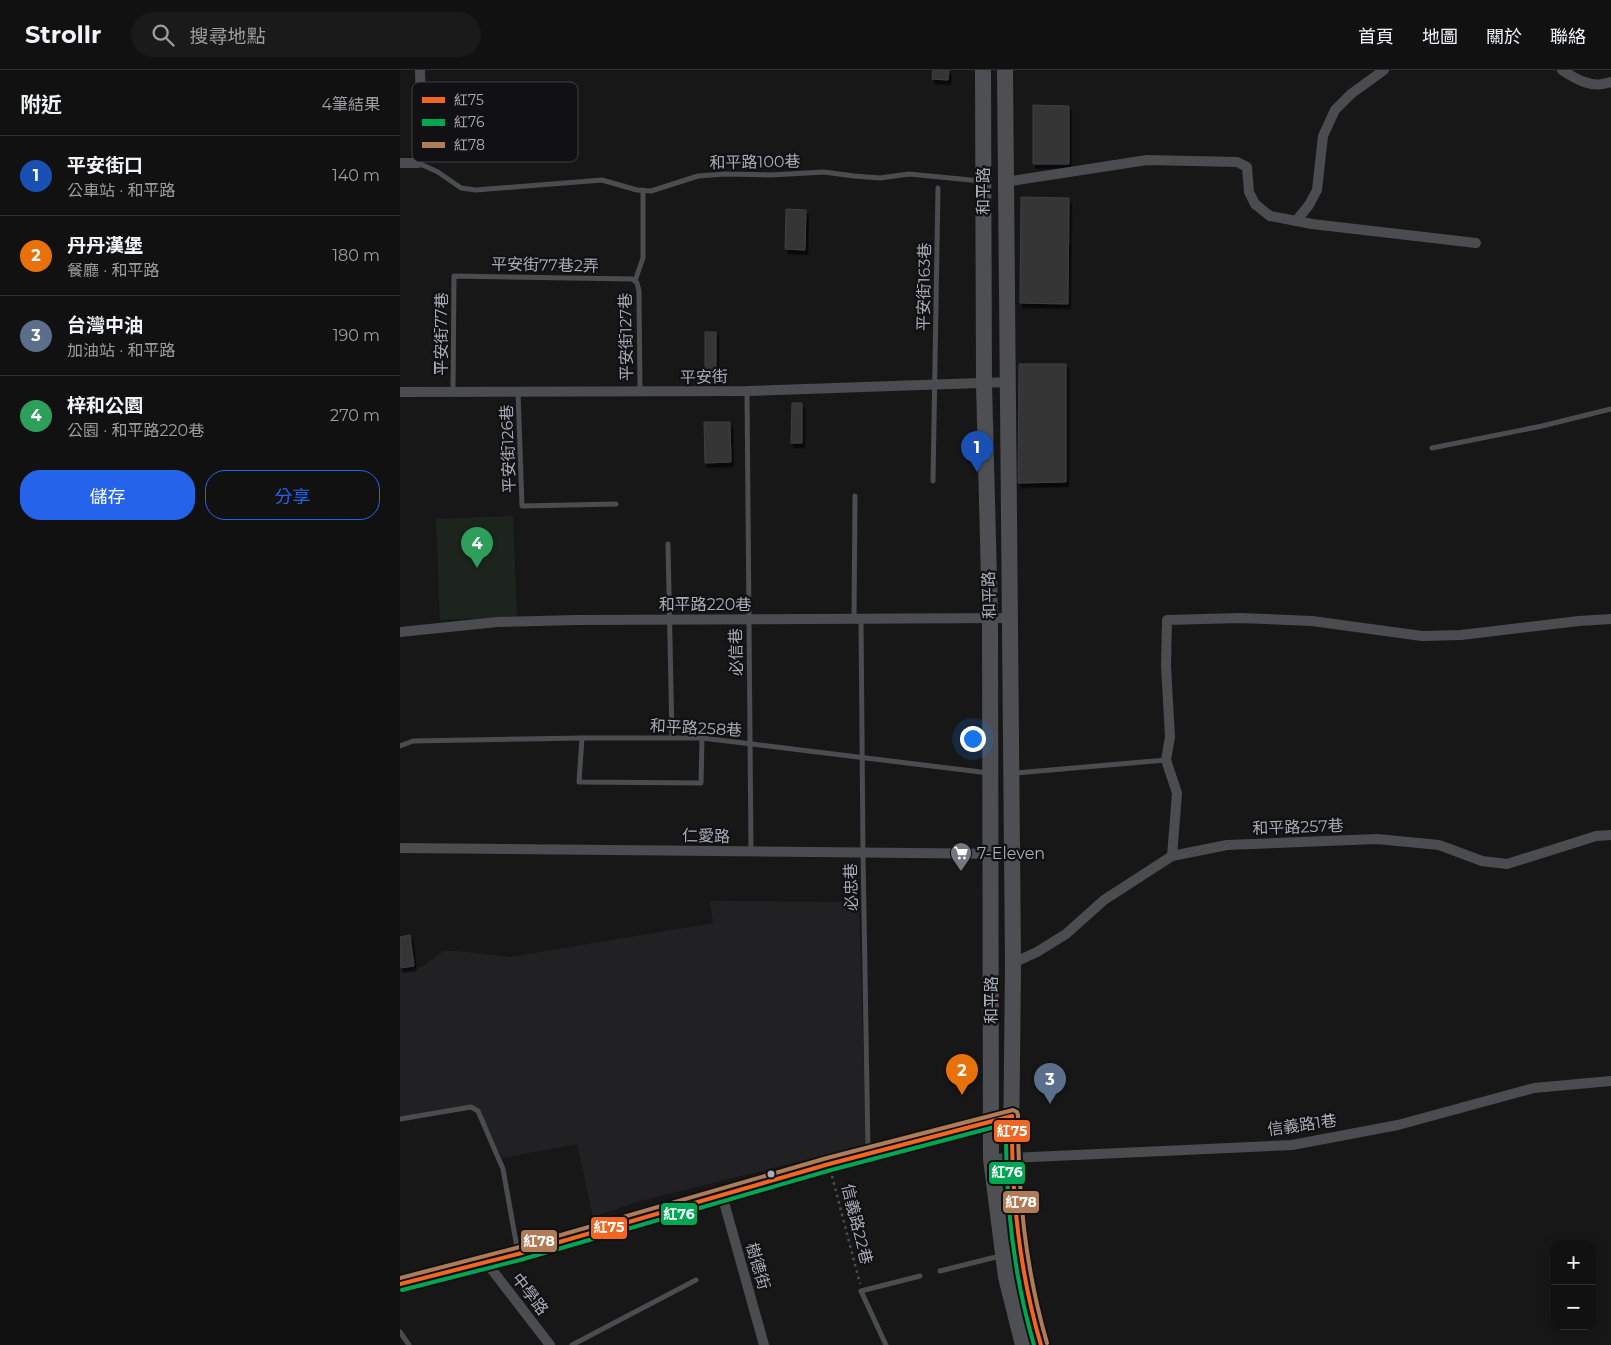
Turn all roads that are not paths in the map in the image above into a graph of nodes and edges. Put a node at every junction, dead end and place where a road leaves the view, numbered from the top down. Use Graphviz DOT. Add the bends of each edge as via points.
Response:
graph roads {
  1 [pos="983,70"];
  2 [pos="1005,70"];
  3 [pos="1384,70"];
  4 [pos="1562,70"];
  5 [pos="1611,82"];
  6 [pos="400,162"];
  7 [pos="418,163"];
  8 [pos="983,181"];
  9 [pos="1005,182"];
  10 [pos="938,188"];
  11 [pos="643,190"];
  12 [pos="1296,220"];
  13 [pos="1476,243"];
  14 [pos="454,276"];
  15 [pos="635,281"];
  16 [pos="1009,382"];
  17 [pos="984,384"];
  18 [pos="935,386"];
  19 [pos="453,391"];
  20 [pos="400,392"];
  21 [pos="518,392"];
  22 [pos="640,392"];
  23 [pos="747,392"];
  24 [pos="1611,409"];
  25 [pos="1432,448"];
  26 [pos="933,481"];
  27 [pos="855,496"];
  28 [pos="616,504"];
  29 [pos="668,544"];
  30 [pos="990,618"];
  31 [pos="1010,618"];
  32 [pos="669,619"];
  33 [pos="749,619"];
  34 [pos="858,619"];
  35 [pos="1611,619"];
  36 [pos="400,632"];
  37 [pos="672,737"];
  38 [pos="582,738"];
  39 [pos="702,738"];
  40 [pos="750,743"];
  41 [pos="400,746"];
  42 [pos="863,757"];
  43 [pos="1166,760"];
  44 [pos="990,773"];
  45 [pos="1011,773"];
  46 [pos="1611,835"];
  47 [pos="400,848"];
  48 [pos="751,852"];
  49 [pos="863,853"];
  50 [pos="991,854"];
  51 [pos="1012,854"];
  52 [pos="1172,856"];
  53 [pos="1013,963"];
  54 [pos="1611,1081"];
  55 [pos="1012,1116"];
  56 [pos="400,1119"];
  57 [pos="991,1121"];
  58 [pos="868,1154"];
  59 [pos="1011,1157"];
  60 [pos="991,1159"];
  61 [pos="722,1195"];
  62 [pos="518,1254"];
  63 [pos="1003,1255"];
  64 [pos="486,1262"];
  65 [pos="940,1271"];
  66 [pos="920,1276"];
  67 [pos="696,1280"];
  68 [pos="400,1284"];
  69 [pos="400,1332"];
  70 [pos="409,1345"];
  71 [pos="550,1345"];
  72 [pos="572,1345"];
  73 [pos="764,1345"];
  74 [pos="886,1345"];
  75 [pos="1023,1345"];
  76 [pos="1041,1345"];
  1 -- 8 [label="main road, 和平路"];
  2 -- 9 [label="main road, 和平路"];
  3 -- 12 [label="street" via="1335,110 1323,136 1317,190"];
  4 -- 5 [label="street" via="1577,80 1601,86"];
  6 -- 7 [label="street"];
  7 -- 11 [label="lane, 和平路100巷" via="461,188 476,190 602,180"];
  8 -- 11 [label="lane, 和平路100巷" via="909,174 880,178 824,172 725,174 698,176 651,191"];
  8 -- 17 [label="main road, 和平路"];
  9 -- 12 [label="street" via="1147,160 1237,162 1247,167 1254,204 1270,216"];
  9 -- 16 [label="main road, 和平路"];
  10 -- 18 [label="lane, 平安街163巷"];
  11 -- 15 [label="lane" via="643,258"];
  12 -- 13 [label="street"];
  14 -- 15 [label="lane, 平安街77巷2弄" via="632,278"];
  14 -- 19 [label="lane, 平安街77巷"];
  15 -- 22 [label="lane, 平安街127巷" via="639,291"];
  16 -- 17 [label="street, 平安街"];
  16 -- 31 [label="main road, 和平路"];
  17 -- 18 [label="street, 平安街"];
  17 -- 30 [label="main road, 和平路"];
  18 -- 23 [label="street, 平安街"];
  18 -- 26 [label="lane, 平安街163巷"];
  19 -- 20 [label="street, 平安街"];
  19 -- 21 [label="street, 平安街"];
  21 -- 22 [label="street, 平安街"];
  21 -- 28 [label="lane, 平安街126巷" via="522,506"];
  22 -- 23 [label="street, 平安街"];
  23 -- 33 [label="lane, 必信巷"];
  24 -- 25 [label="lane"];
  27 -- 34 [label="lane, 必忠巷"];
  29 -- 32 [label="lane"];
  30 -- 31 [label="street, 和平路220巷"];
  30 -- 34 [label="street, 和平路220巷"];
  30 -- 44 [label="main road, 和平路"];
  31 -- 45 [label="main road, 和平路"];
  32 -- 33 [label="street, 和平路220巷"];
  32 -- 36 [label="street, 和平路220巷" via="497,622"];
  32 -- 37 [label="lane"];
  33 -- 34 [label="street, 和平路220巷"];
  33 -- 40 [label="lane, 必信巷"];
  34 -- 42 [label="lane, 必忠巷"];
  35 -- 43 [label="street" via="1422,636 1312,621 1240,618 1167,620 1170,737"];
  37 -- 38 [label="lane, 和平路258巷"];
  37 -- 39 [label="lane, 和平路258巷"];
  38 -- 39 [label="lane" via="578,782 701,783"];
  38 -- 41 [label="lane, 和平路258巷" via="413,741"];
  39 -- 40 [label="lane, 和平路258巷"];
  40 -- 42 [label="lane, 和平路258巷"];
  40 -- 48 [label="lane, 必信巷"];
  42 -- 44 [label="lane, 和平路258巷"];
  42 -- 49 [label="lane, 必忠巷"];
  43 -- 45 [label="lane"];
  43 -- 52 [label="street" via="1177,794"];
  44 -- 50 [label="main road, 和平路"];
  45 -- 51 [label="main road, 和平路"];
  46 -- 52 [label="street, 和平路257巷" via="1596,836 1507,864 1482,861 1439,846 1377,839 1227,845"];
  47 -- 48 [label="street, 仁愛路"];
  48 -- 49 [label="street, 仁愛路"];
  49 -- 50 [label="street, 仁愛路"];
  49 -- 58 [label="lane, 必忠巷"];
  50 -- 51 [label="street, 仁愛路"];
  50 -- 57 [label="main road, 和平路"];
  51 -- 53 [label="main road, 和平路"];
  52 -- 53 [label="street, 和平路257巷" via="1104,900 1066,934"];
  53 -- 55 [label="main road, 和平路"];
  54 -- 59 [label="street, 信義路1巷" via="1534,1088 1398,1125 1292,1145"];
  55 -- 57 [label="street"];
  55 -- 59 [label="main road, 和平路"];
  56 -- 62 [label="lane" via="471,1107 478,1112 503,1169"];
  57 -- 58 [label="street"];
  57 -- 60 [label="main road, 和平路"];
  58 -- 61 [label="street"];
  59 -- 60 [label="street, 信義路1巷"];
  59 -- 76 [label="main road, 和平路" via="1017,1237"];
  60 -- 63 [label="main road, 和平路"];
  61 -- 62 [label="street"];
  61 -- 73 [label="street, 樹德街"];
  62 -- 64 [label="street"];
  63 -- 65 [label="lane"];
  63 -- 75 [label="main road, 和平路"];
  64 -- 68 [label="street"];
  64 -- 71 [label="street, 中學路"];
  66 -- 74 [label="lane" via="861,1291"];
  67 -- 72 [label="lane"];
  69 -- 70 [label="lane"];
}
